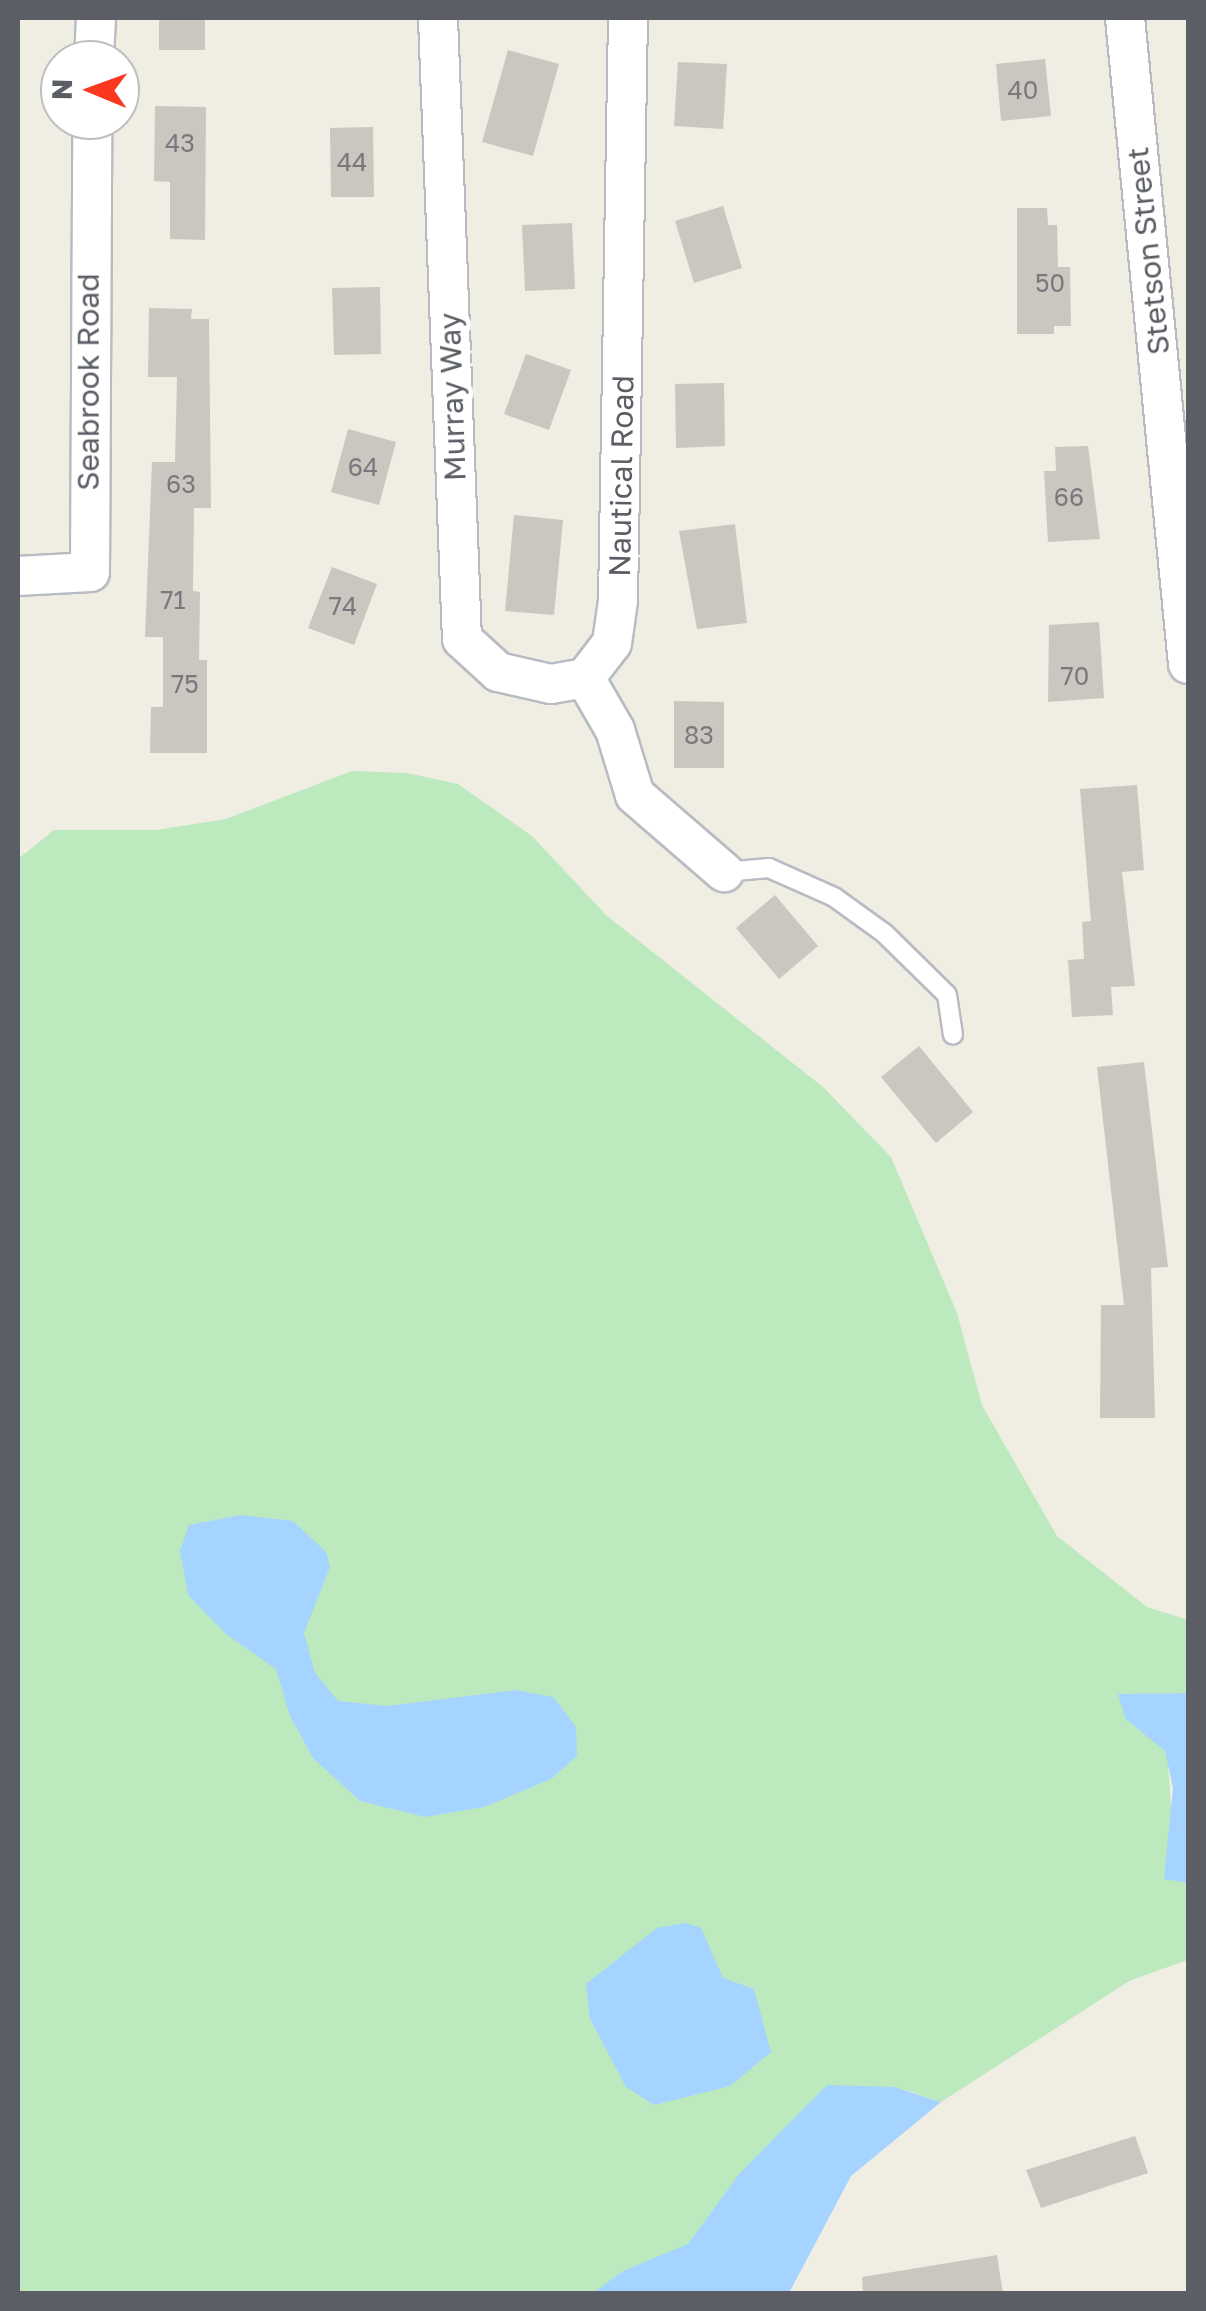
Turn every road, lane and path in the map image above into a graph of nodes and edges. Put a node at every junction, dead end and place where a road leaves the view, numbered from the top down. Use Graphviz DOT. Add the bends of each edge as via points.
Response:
graph roads {
  1 [pos="438,18"];
  2 [pos="628,18"];
  3 [pos="1125,18"];
  4 [pos="92,140"];
  5 [pos="18,576"];
  6 [pos="1188,664"];
  7 [pos="585,678"];
  8 [pos="724,872"];
  9 [pos="953,1035"];
  1 -- 7 [label="street, Murray Way" via="462,639 498,672 551,684"];
  2 -- 7 [label="street, Nautical Road" via="618,602 612,643"];
  3 -- 6 [label="street, Stetson Street"];
  4 -- 5 [label="street, Seabrook Road" via="90,572"];
  7 -- 8 [label="street" via="615,730 635,795"];
  8 -- 9 [label="lane" via="769,868 846,906 946,996"];
}
